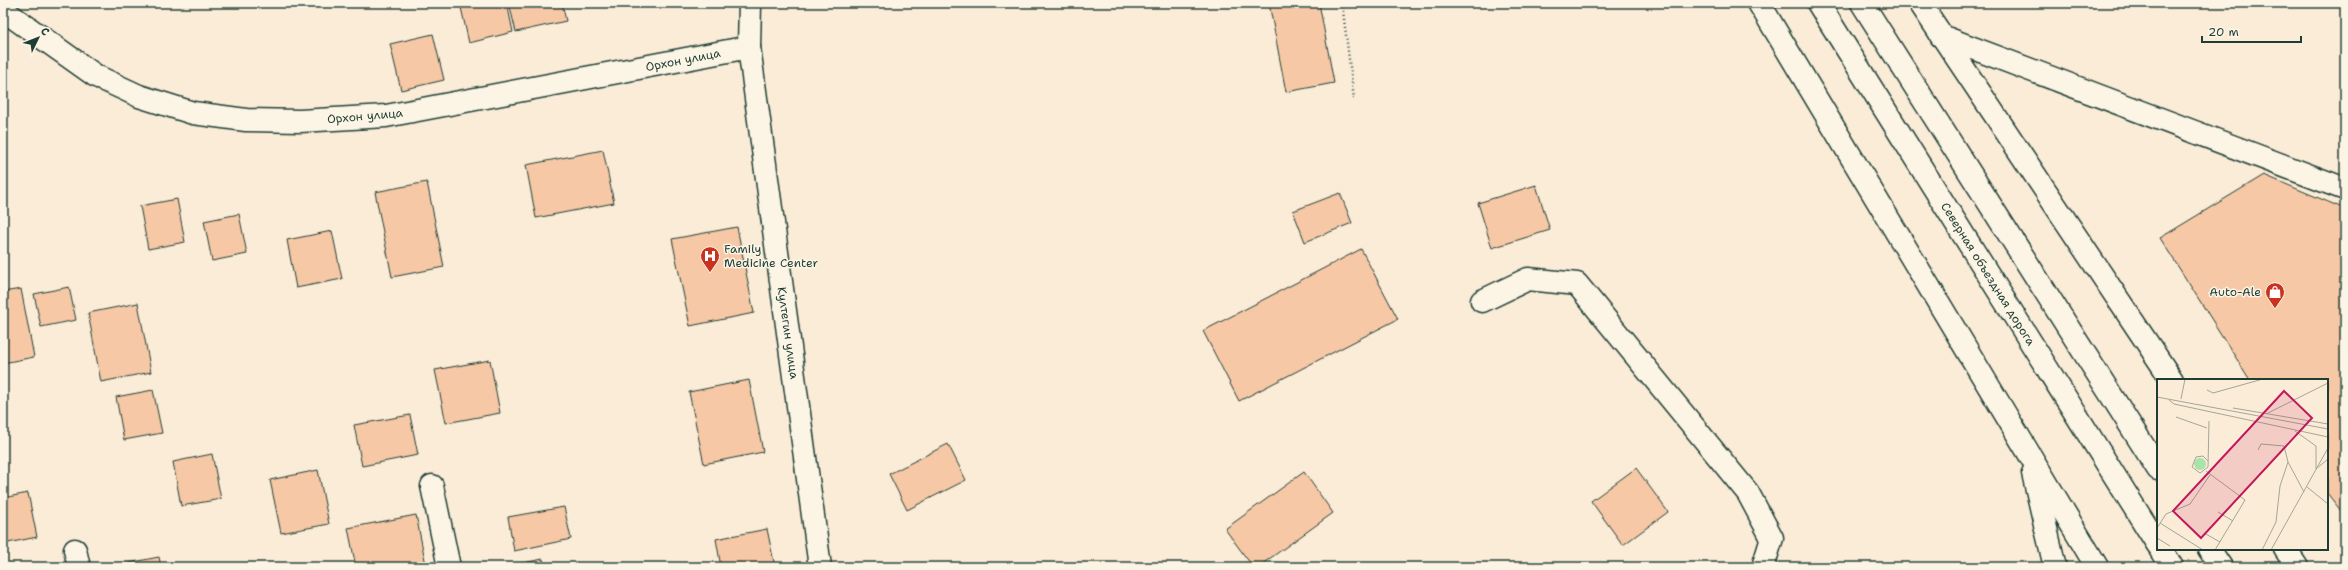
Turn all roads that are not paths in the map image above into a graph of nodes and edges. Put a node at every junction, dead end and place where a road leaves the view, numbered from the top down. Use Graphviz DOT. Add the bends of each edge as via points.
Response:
graph roads {
  1 [pos="750,3"];
  2 [pos="1759,3"];
  3 [pos="1818,3"];
  4 [pos="1862,3"];
  5 [pos="1920,3"];
  6 [pos="3,10"];
  7 [pos="1941,36"];
  8 [pos="749,47"];
  9 [pos="2345,189"];
  10 [pos="1482,302"];
  11 [pos="2171,379"];
  12 [pos="2028,452"];
  13 [pos="2157,467"];
  14 [pos="432,486"];
  15 [pos="2157,543"];
  16 [pos="2162,550"];
  17 [pos="2210,550"];
  18 [pos="2286,550"];
  19 [pos="449,567"];
  20 [pos="820,567"];
  21 [pos="1763,567"];
  22 [pos="2055,567"];
  23 [pos="2097,567"];
  24 [pos="2172,567"];
  25 [pos="2221,567"];
  26 [pos="2297,567"];
  1 -- 8 [label="main road, Култегин улица"];
  2 -- 12 [label="main road"];
  3 -- 15 [label="main road, Северная объездная дорога"];
  4 -- 13 [label="main road"];
  5 -- 7 [label="main road"];
  6 -- 8 [label="main road, Орхон улица" via="96,76 139,96 193,113 246,120 300,121 386,116"];
  7 -- 9 [label="main road"];
  7 -- 11 [label="main road"];
  8 -- 20 [label="main road, Култегин улица"];
  10 -- 21 [label="main road" via="1528,279 1577,284 1748,493 1772,538"];
  12 -- 22 [label="main road"];
  12 -- 23 [label="main road"];
  14 -- 19 [label="main road"];
  16 -- 24 [label="main road"];
  17 -- 25 [label="main road"];
  18 -- 26 [label="main road"];
}
